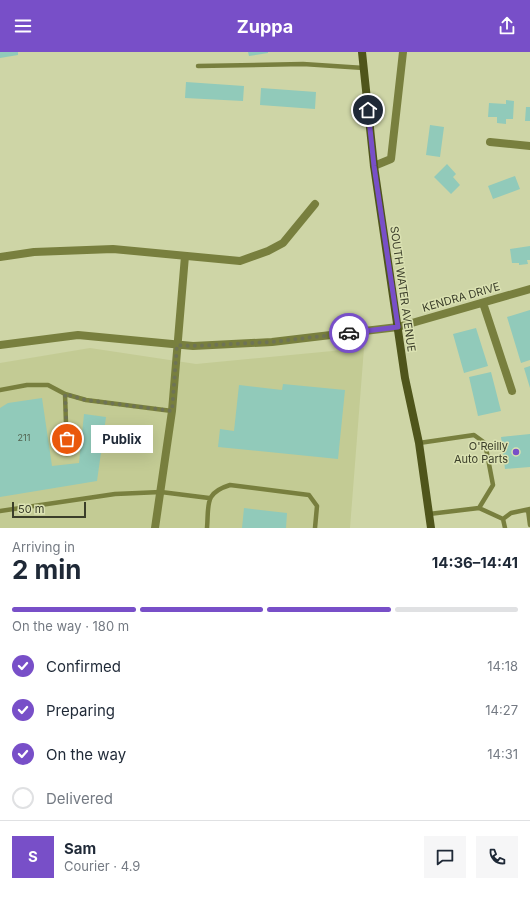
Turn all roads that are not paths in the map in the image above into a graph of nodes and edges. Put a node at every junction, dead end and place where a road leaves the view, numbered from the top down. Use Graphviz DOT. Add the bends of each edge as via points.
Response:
graph roads {
  1 [pos="362,52"];
  2 [pos="403,52"];
  3 [pos="198,66"];
  4 [pos="364,68"];
  5 [pos="490,142"];
  6 [pos="530,146"];
  7 [pos="374,166"];
  8 [pos="315,204"];
  9 [pos="185,256"];
  10 [pos="0,257"];
  11 [pos="530,289"];
  12 [pos="483,303"];
  13 [pos="398,327"];
  14 [pos="0,345"];
  15 [pos="177,345"];
  16 [pos="0,390"];
  17 [pos="512,391"];
  18 [pos="65,394"];
  19 [pos="172,411"];
  20 [pos="419,443"];
  21 [pos="67,454"];
  22 [pos="161,492"];
  23 [pos="210,498"];
  24 [pos="479,508"];
  25 [pos="529,509"];
  26 [pos="0,511"];
  27 [pos="429,514"];
  28 [pos="503,519"];
  29 [pos="530,526"];
  30 [pos="155,528"];
  31 [pos="207,528"];
  32 [pos="315,528"];
  33 [pos="432,528"];
  34 [pos="505,528"];
  35 [pos="524,528"];
  1 -- 4 [label="main road, SOUTH WATER AVENUE"];
  2 -- 7 [label="street" via="391,159"];
  3 -- 4 [label="lane" via="303,64"];
  4 -- 7 [label="main road, SOUTH WATER AVENUE"];
  5 -- 6 [label="street"];
  7 -- 13 [label="main road, SOUTH WATER AVENUE"];
  8 -- 9 [label="street" via="283,243 268,251 240,260"];
  9 -- 10 [label="street" via="113,249 34,252"];
  9 -- 15 [label="street"];
  11 -- 12 [label="street, KENDRA DRIVE"];
  12 -- 13 [label="street, KENDRA DRIVE"];
  12 -- 17 [label="street"];
  13 -- 15 [label="street, KENDRA DRIVE" via="272,342"];
  13 -- 20 [label="main road, SOUTH WATER AVENUE" via="405,378"];
  14 -- 15 [label="street, KENDRA DRIVE" via="78,336"];
  15 -- 19 [label="street"];
  16 -- 18 [label="lane" via="27,385 48,385"];
  18 -- 19 [label="lane" via="86,400"];
  18 -- 21 [label="lane"];
  19 -- 22 [label="street"];
  20 -- 24 [label="lane" via="474,435 485,443 493,485"];
  20 -- 27 [label="main road, SOUTH WATER AVENUE"];
  22 -- 23 [label="lane"];
  22 -- 26 [label="lane" via="115,494"];
  22 -- 30 [label="street"];
  23 -- 31 [label="lane"];
  23 -- 32 [label="lane" via="218,489 230,486 309,495 317,506"];
  24 -- 27 [label="lane"];
  24 -- 28 [label="lane"];
  25 -- 28 [label="lane" via="511,513"];
  25 -- 29 [label="lane"];
  27 -- 33 [label="main road, SOUTH WATER AVENUE"];
  28 -- 34 [label="lane"];
  29 -- 35 [label="lane"];
}
